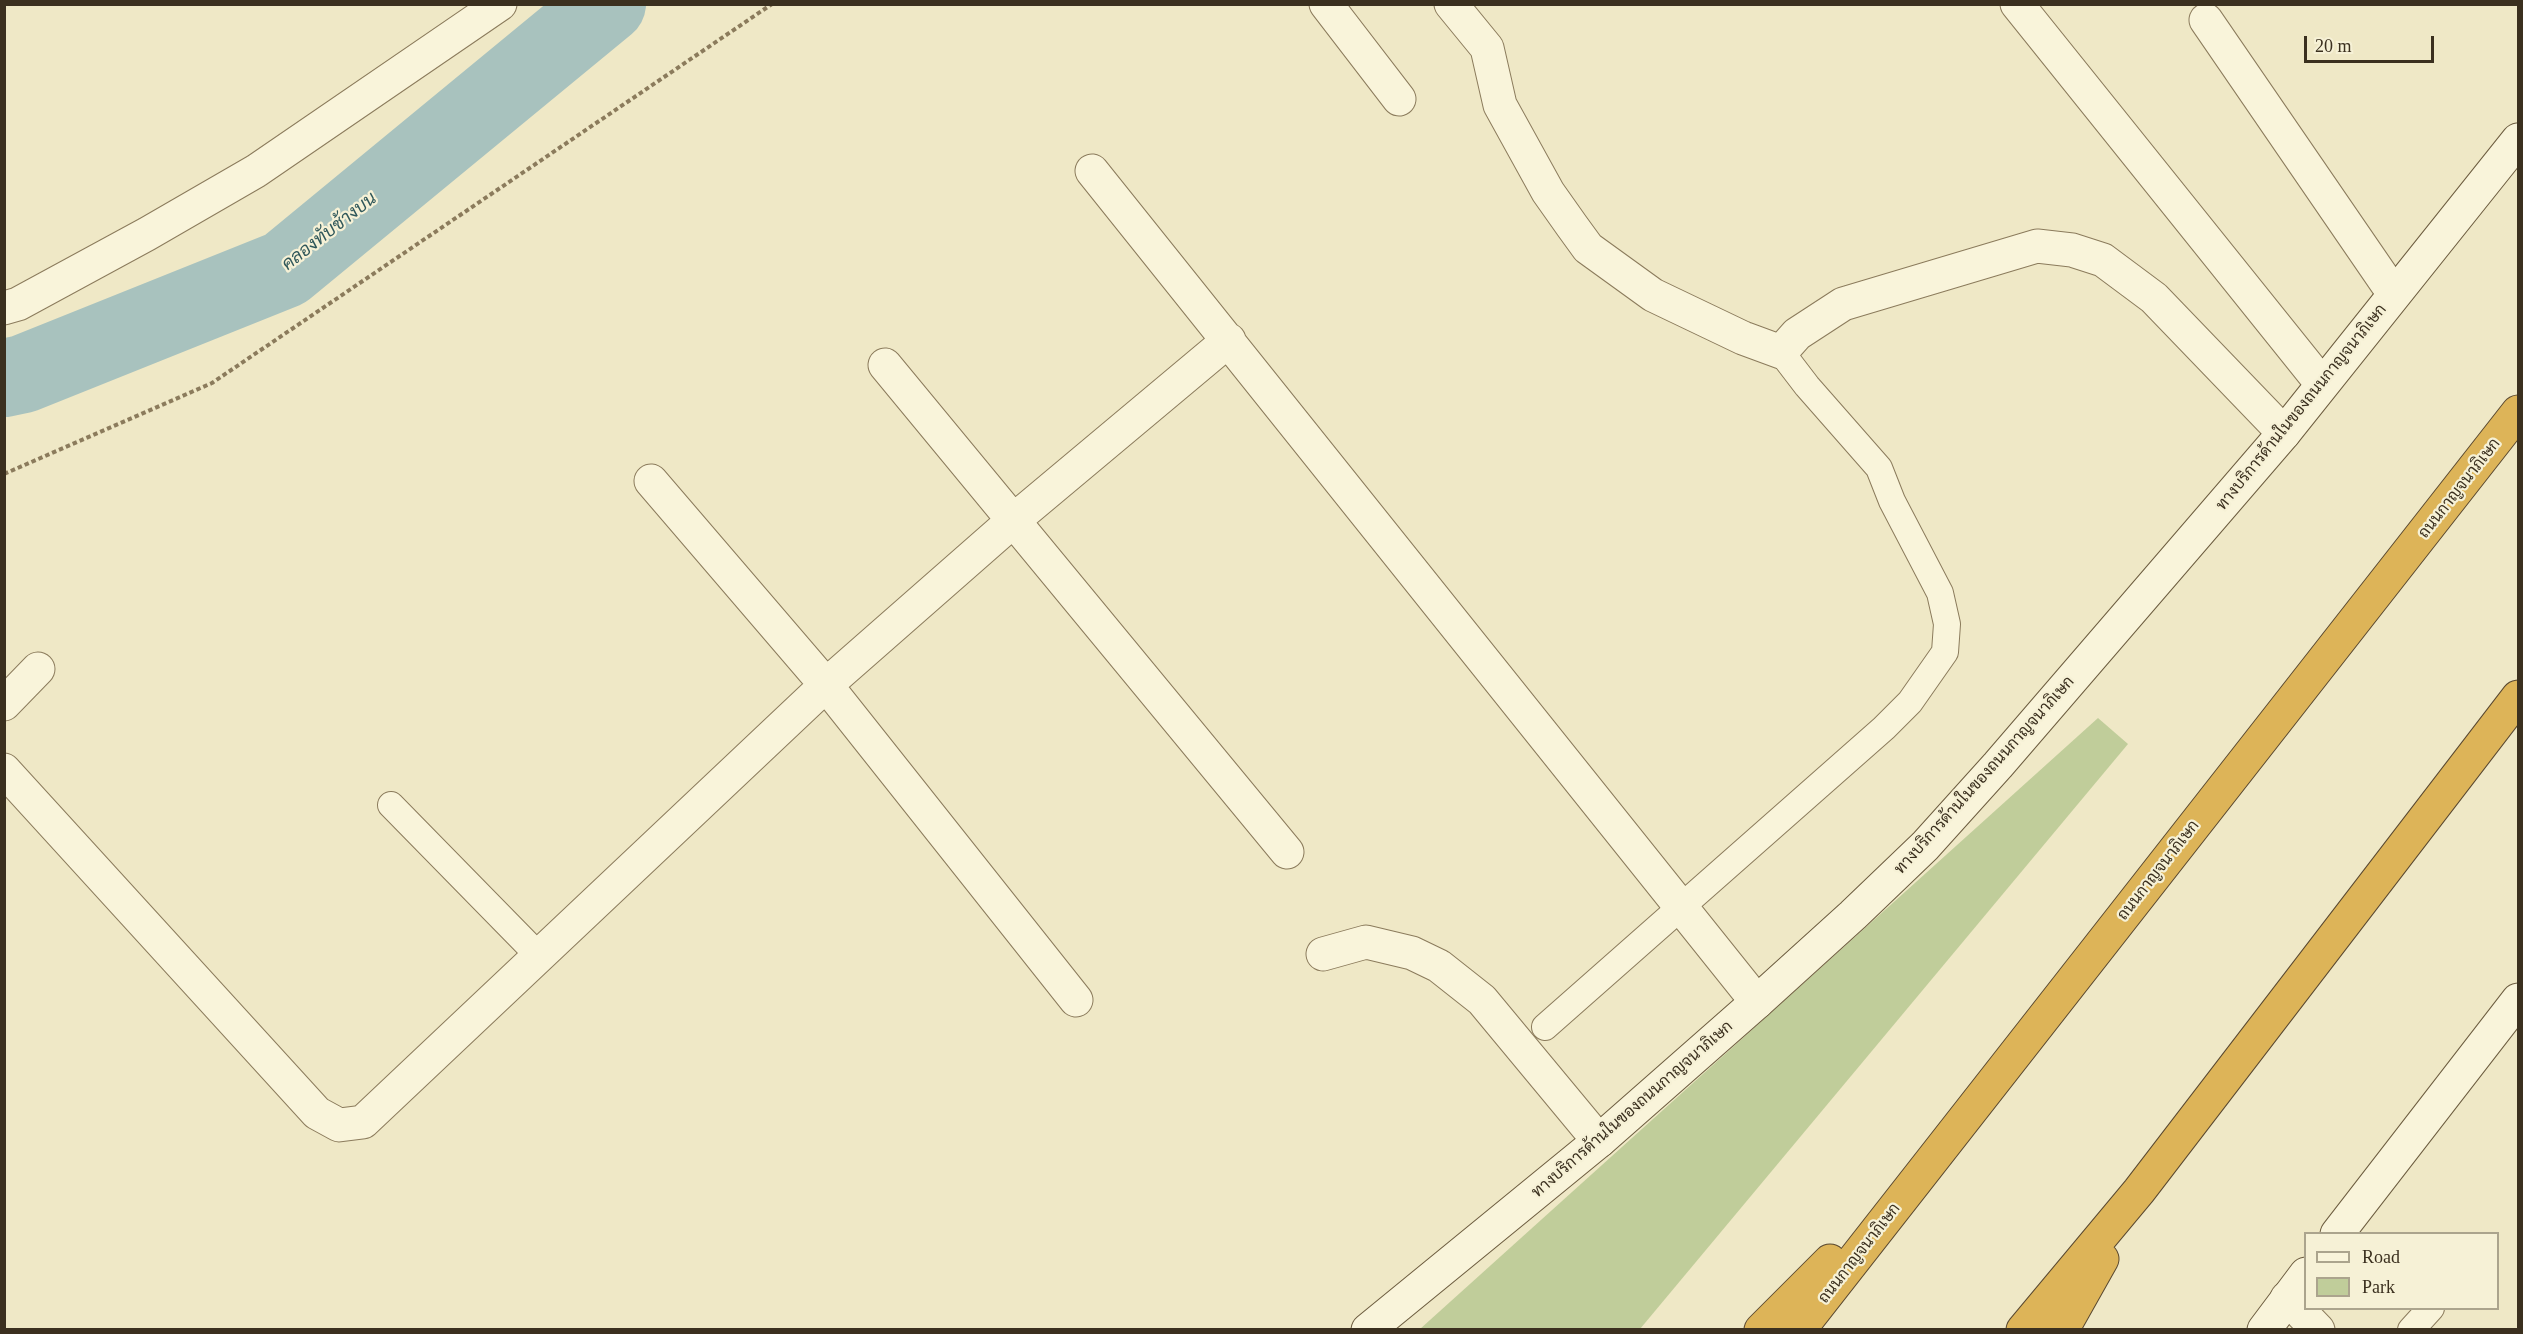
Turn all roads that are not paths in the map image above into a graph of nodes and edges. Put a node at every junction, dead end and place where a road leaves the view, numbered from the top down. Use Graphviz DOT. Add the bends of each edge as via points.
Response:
graph roads {
  1 [pos="500,4"];
  2 [pos="1326,4"];
  3 [pos="1451,4"];
  4 [pos="2017,4"];
  5 [pos="2206,20"];
  6 [pos="1399,99"];
  7 [pos="2518,140"];
  8 [pos="1092,171"];
  9 [pos="2394,294"];
  10 [pos="9,300"];
  11 [pos="1229,340"];
  12 [pos="1781,352"];
  13 [pos="885,365"];
  14 [pos="2322,384"];
  15 [pos="2518,412"];
  16 [pos="2284,433"];
  17 [pos="651,481"];
  18 [pos="1014,520"];
  19 [pos="38,669"];
  20 [pos="826,685"];
  21 [pos="2518,697"];
  22 [pos="4,704"];
  23 [pos="4,770"];
  24 [pos="390,805"];
  25 [pos="1287,852"];
  26 [pos="1682,907"];
  27 [pos="1323,954"];
  28 [pos="538,955"];
  29 [pos="1076,1000"];
  30 [pos="1757,1002"];
  31 [pos="2516,1008"];
  32 [pos="1545,1027"];
  33 [pos="1599,1141"];
  34 [pos="1926,1167"];
  35 [pos="2139,1191"];
  36 [pos="2338,1232"];
  37 [pos="2296,1286"];
  38 [pos="2304,1302"];
  39 [pos="2308,1310"];
  40 [pos="2429,1310"];
  41 [pos="1368,1329"];
  42 [pos="1761,1329"];
  43 [pos="1799,1329"];
  44 [pos="2023,1329"];
  45 [pos="2062,1329"];
  46 [pos="2264,1329"];
  47 [pos="2318,1329"];
  48 [pos="2411,1329"];
  1 -- 10 [label="street" via="256,171 147,234"];
  2 -- 6 [label="street"];
  3 -- 12 [label="street" via="1487,48 1500,105 1548,192 1588,248 1653,296"];
  4 -- 14 [label="street"];
  5 -- 9 [label="street"];
  7 -- 9 [label="street, ทางบริการด้านในของถนนกาญจนาภิเษก"];
  8 -- 11 [label="street"];
  9 -- 14 [label="street, ทางบริการด้านในของถนนกาญจนาภิเษก"];
  11 -- 18 [label="street"];
  11 -- 26 [label="street"];
  12 -- 16 [label="street" via="1797,334 1843,304 2037,246 2072,250 2103,260 2154,298"];
  12 -- 26 [label="lane" via="1879,468 1940,592 1947,624 1945,652 1910,702 1884,728"];
  13 -- 18 [label="street"];
  14 -- 16 [label="street, ทางบริการด้านในของถนนกาญจนาภิเษก"];
  15 -- 34 [label="highway, ถนนกาญจนาภิเษก"];
  16 -- 30 [label="street, ทางบริการด้านในของถนนกาญจนาภิเษก" via="1925,846"];
  17 -- 20 [label="street"];
  18 -- 20 [label="street"];
  18 -- 25 [label="street"];
  19 -- 22 [label="street"];
  20 -- 28 [label="street"];
  20 -- 29 [label="street"];
  21 -- 35 [label="highway"];
  23 -- 28 [label="street" via="317,1113 339,1125 363,1122"];
  24 -- 28 [label="lane"];
  26 -- 30 [label="street"];
  26 -- 32 [label="lane"];
  27 -- 33 [label="street" via="1366,942 1412,953 1439,966 1482,1000"];
  30 -- 33 [label="street, ทางบริการด้านในของถนนกาญจนาภิเษก"];
  31 -- 36 [label="street"];
  33 -- 41 [label="street, ทางบริการด้านในของถนนกาญจนาภิเษก"];
  34 -- 42 [label="highway"];
  34 -- 43 [label="highway, ถนนกาญจนาภิเษก"];
  35 -- 44 [label="highway"];
  35 -- 45 [label="highway"];
  37 -- 38 [label="street"];
  37 -- 46 [label="street"];
  39 -- 47 [label="street"];
  40 -- 48 [label="lane"];
}
